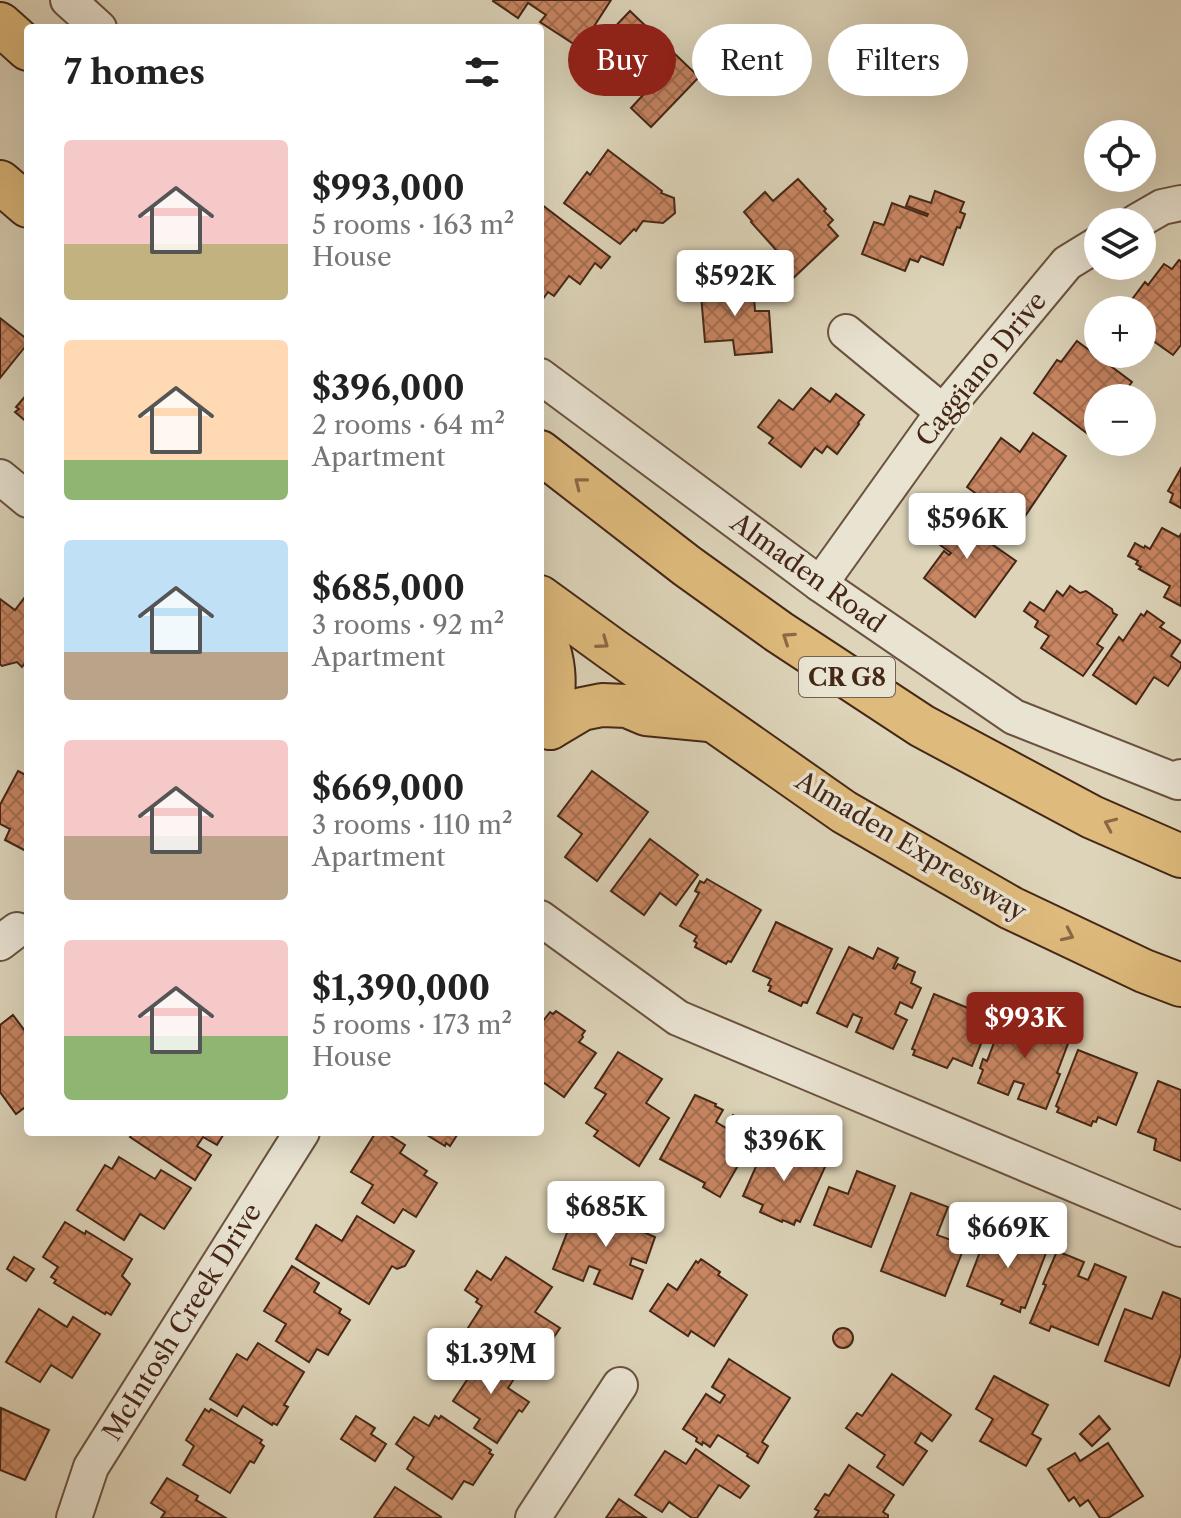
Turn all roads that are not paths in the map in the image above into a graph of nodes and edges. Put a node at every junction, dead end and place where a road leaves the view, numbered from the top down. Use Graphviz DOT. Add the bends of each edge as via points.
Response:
graph roads {
  1 [pos="68,0"];
  2 [pos="0,24"];
  3 [pos="95,24"];
  4 [pos="24,45"];
  5 [pos="0,182"];
  6 [pos="24,203"];
  7 [pos="1181,203"];
  8 [pos="1156,210"];
  9 [pos="1084,253"];
  10 [pos="846,332"];
  11 [pos="544,379"];
  12 [pos="943,412"];
  13 [pos="544,455"];
  14 [pos="0,477"];
  15 [pos="24,497"];
  16 [pos="820,584"];
  17 [pos="544,600"];
  18 [pos="544,638"];
  19 [pos="713,721"];
  20 [pos="545,737"];
  21 [pos="1179,779"];
  22 [pos="1181,856"];
  23 [pos="544,921"];
  24 [pos="1181,985"];
  25 [pos="299,1136"];
  26 [pos="1181,1229"];
  27 [pos="620,1385"];
  28 [pos="74,1518"];
  29 [pos="533,1518"];
  1 -- 3 [label="street"];
  2 -- 4 [label="main road"];
  5 -- 6 [label="main road"];
  7 -- 8 [label="street"];
  9 -- 12 [label="street, Caggiano Drive" via="1067,263"];
  10 -- 12 [label="street"];
  11 -- 16 [label="street, Almaden Road"];
  12 -- 16 [label="street, Caggiano Drive"];
  22 -- 13 [label="main road, CR G8, one-way" via="1092,817 922,726 779,632"];
  14 -- 15 [label="street"];
  16 -- 21 [label="street, Almaden Road" via="1014,717"];
  17 -- 19 [label="main road, Almaden Expressway, one-way"];
  18 -- 20 [label="main road" via="554,673"];
  19 -- 20 [label="main road" via="602,705 582,709"];
  19 -- 24 [label="main road, Almaden Expressway, one-way" via="844,812 1011,908"];
  23 -- 26 [label="street" via="678,1018"];
  25 -- 28 [label="street, McIntosh Creek Drive" via="91,1467"];
  27 -- 29 [label="street"];
}
